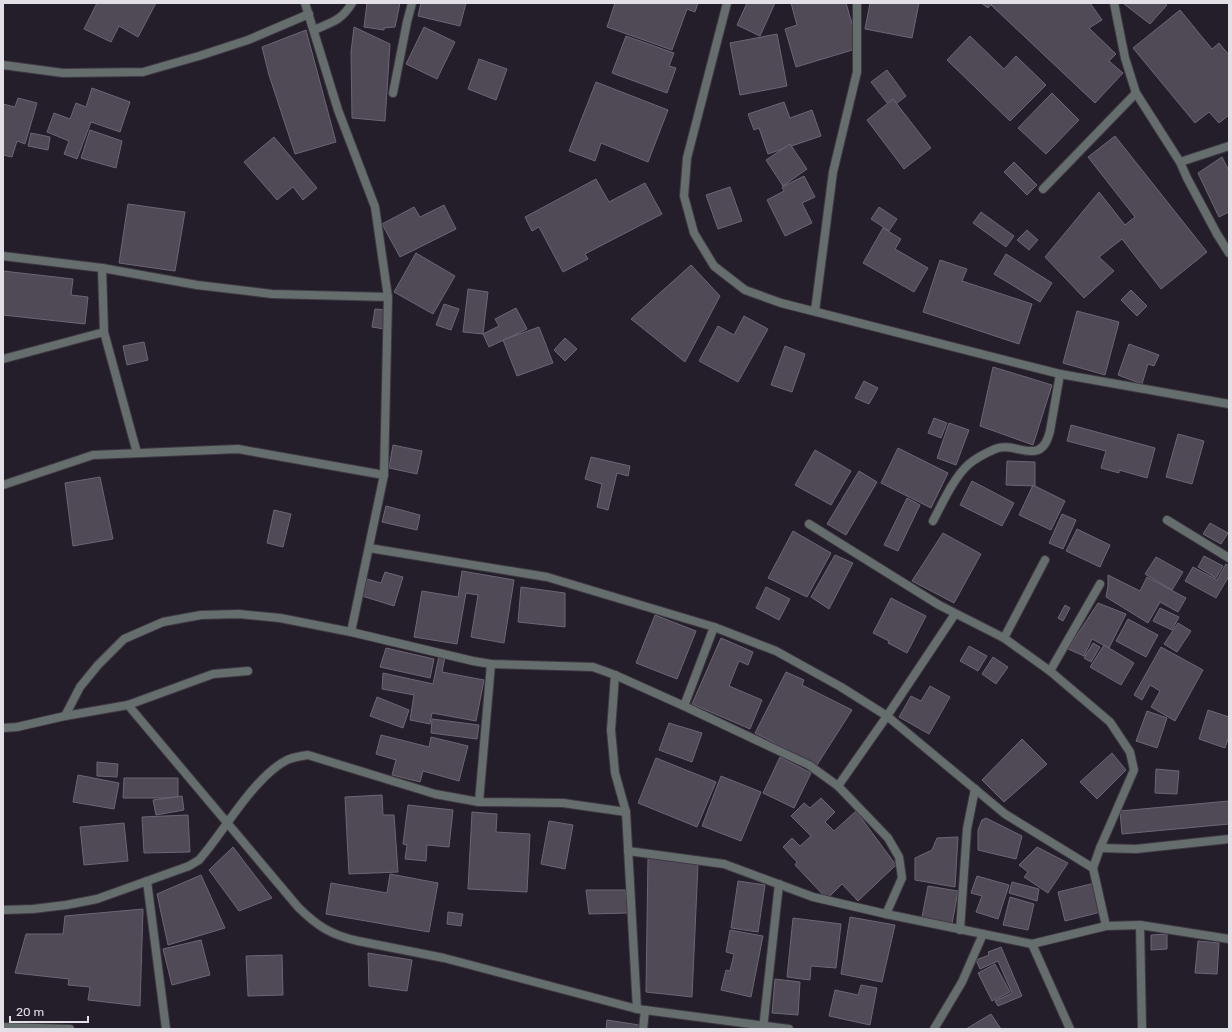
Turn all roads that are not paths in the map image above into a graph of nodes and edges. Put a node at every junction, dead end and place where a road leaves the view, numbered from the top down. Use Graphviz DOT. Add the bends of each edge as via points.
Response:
graph roads {
  1 [pos="305,3"];
  2 [pos="352,3"];
  3 [pos="412,3"];
  4 [pos="727,3"];
  5 [pos="857,3"];
  6 [pos="1114,3"];
  7 [pos="309,14"];
  8 [pos="314,30"];
  9 [pos="3,64"];
  10 [pos="393,93"];
  11 [pos="1136,93"];
  12 [pos="1229,146"];
  13 [pos="1180,162"];
  14 [pos="1042,189"];
  15 [pos="1229,253"];
  16 [pos="3,256"];
  17 [pos="102,268"];
  18 [pos="388,297"];
  19 [pos="815,311"];
  20 [pos="104,332"];
  21 [pos="3,359"];
  22 [pos="1060,374"];
  23 [pos="1229,404"];
  24 [pos="137,453"];
  25 [pos="384,475"];
  26 [pos="3,485"];
  27 [pos="1167,520"];
  28 [pos="932,521"];
  29 [pos="809,524"];
  30 [pos="369,548"];
  31 [pos="1229,558"];
  32 [pos="1045,560"];
  33 [pos="1100,584"];
  34 [pos="955,614"];
  35 [pos="714,627"];
  36 [pos="351,632"];
  37 [pos="1004,638"];
  38 [pos="491,664"];
  39 [pos="248,671"];
  40 [pos="1050,671"];
  41 [pos="615,675"];
  42 [pos="128,705"];
  43 [pos="684,706"];
  44 [pos="65,716"];
  45 [pos="888,716"];
  46 [pos="3,728"];
  47 [pos="838,786"];
  48 [pos="974,789"];
  49 [pos="478,802"];
  50 [pos="626,812"];
  51 [pos="227,823"];
  52 [pos="1229,839"];
  53 [pos="1100,848"];
  54 [pos="628,851"];
  55 [pos="1093,868"];
  56 [pos="147,881"];
  57 [pos="779,884"];
  58 [pos="3,910"];
  59 [pos="886,914"];
  60 [pos="1140,925"];
  61 [pos="1106,926"];
  62 [pos="960,930"];
  63 [pos="983,934"];
  64 [pos="1229,939"];
  65 [pos="1032,944"];
  66 [pos="641,1009"];
  67 [pos="3,1027"];
  68 [pos="764,1028"];
  69 [pos="70,1029"];
  70 [pos="163,1029"];
  71 [pos="643,1029"];
  72 [pos="789,1029"];
  73 [pos="934,1029"];
  74 [pos="1070,1029"];
  75 [pos="1142,1029"];
  1 -- 7 [label="street"];
  2 -- 8 [label="street" via="346,13 336,21"];
  3 -- 10 [label="street"];
  4 -- 19 [label="street" via="687,158 684,196 694,234 714,266 744,290"];
  5 -- 19 [label="street" via="858,72 833,172"];
  6 -- 11 [label="street" via="1125,58"];
  7 -- 8 [label="street"];
  7 -- 9 [label="street" via="248,40 143,72 63,73"];
  8 -- 18 [label="street" via="338,110 375,207"];
  11 -- 13 [label="street"];
  11 -- 14 [label="street"];
  12 -- 13 [label="street"];
  13 -- 15 [label="street"];
  16 -- 17 [label="street"];
  17 -- 18 [label="street" via="197,285 272,294"];
  17 -- 20 [label="street"];
  18 -- 25 [label="street"];
  19 -- 22 [label="street"];
  20 -- 21 [label="street"];
  20 -- 24 [label="street"];
  22 -- 23 [label="street"];
  22 -- 28 [label="street" via="1050,431 1043,446 1036,451 1027,452 1002,447 968,465 954,482"];
  24 -- 25 [label="street" via="238,449"];
  24 -- 26 [label="street" via="93,455"];
  25 -- 30 [label="street"];
  27 -- 31 [label="street"];
  29 -- 34 [label="street"];
  30 -- 35 [label="street" via="546,577"];
  30 -- 36 [label="street"];
  32 -- 37 [label="street"];
  33 -- 40 [label="street"];
  34 -- 37 [label="street"];
  34 -- 45 [label="street"];
  35 -- 43 [label="street"];
  35 -- 45 [label="street" via="776,651"];
  36 -- 38 [label="street"];
  36 -- 44 [label="street" via="280,618 239,614 201,615 163,622 124,640 80,687"];
  37 -- 40 [label="street"];
  38 -- 41 [label="street" via="593,667"];
  38 -- 49 [label="street"];
  39 -- 42 [label="street" via="213,674"];
  40 -- 53 [label="street" via="1110,722 1130,752 1134,770"];
  41 -- 43 [label="street"];
  41 -- 50 [label="street" via="611,730 615,773"];
  42 -- 44 [label="street"];
  42 -- 51 [label="street"];
  43 -- 47 [label="street" via="809,765"];
  44 -- 46 [label="street"];
  45 -- 47 [label="street"];
  45 -- 48 [label="street"];
  47 -- 59 [label="street" via="888,838 898,857 902,878"];
  48 -- 55 [label="street" via="1005,814"];
  48 -- 62 [label="street" via="967,829"];
  49 -- 50 [label="street" via="563,803"];
  49 -- 51 [label="street" via="435,794 308,755 286,761 272,770 242,802"];
  50 -- 54 [label="street"];
  51 -- 56 [label="street" via="199,860"];
  51 -- 66 [label="street" via="298,906 313,921 331,933 344,938 444,958"];
  52 -- 53 [label="street" via="1136,849"];
  53 -- 55 [label="street"];
  54 -- 57 [label="street" via="724,864"];
  54 -- 66 [label="street"];
  55 -- 61 [label="street"];
  56 -- 58 [label="street" via="97,899 33,909"];
  56 -- 70 [label="street"];
  57 -- 59 [label="street" via="812,897"];
  57 -- 68 [label="street"];
  59 -- 62 [label="street"];
  60 -- 61 [label="street"];
  60 -- 64 [label="street"];
  60 -- 75 [label="street"];
  61 -- 65 [label="street"];
  62 -- 63 [label="street"];
  63 -- 65 [label="street"];
  63 -- 73 [label="street" via="962,982"];
  65 -- 74 [label="street"];
  66 -- 68 [label="street"];
  66 -- 71 [label="street"];
  67 -- 69 [label="street"];
  68 -- 72 [label="street"];
}
